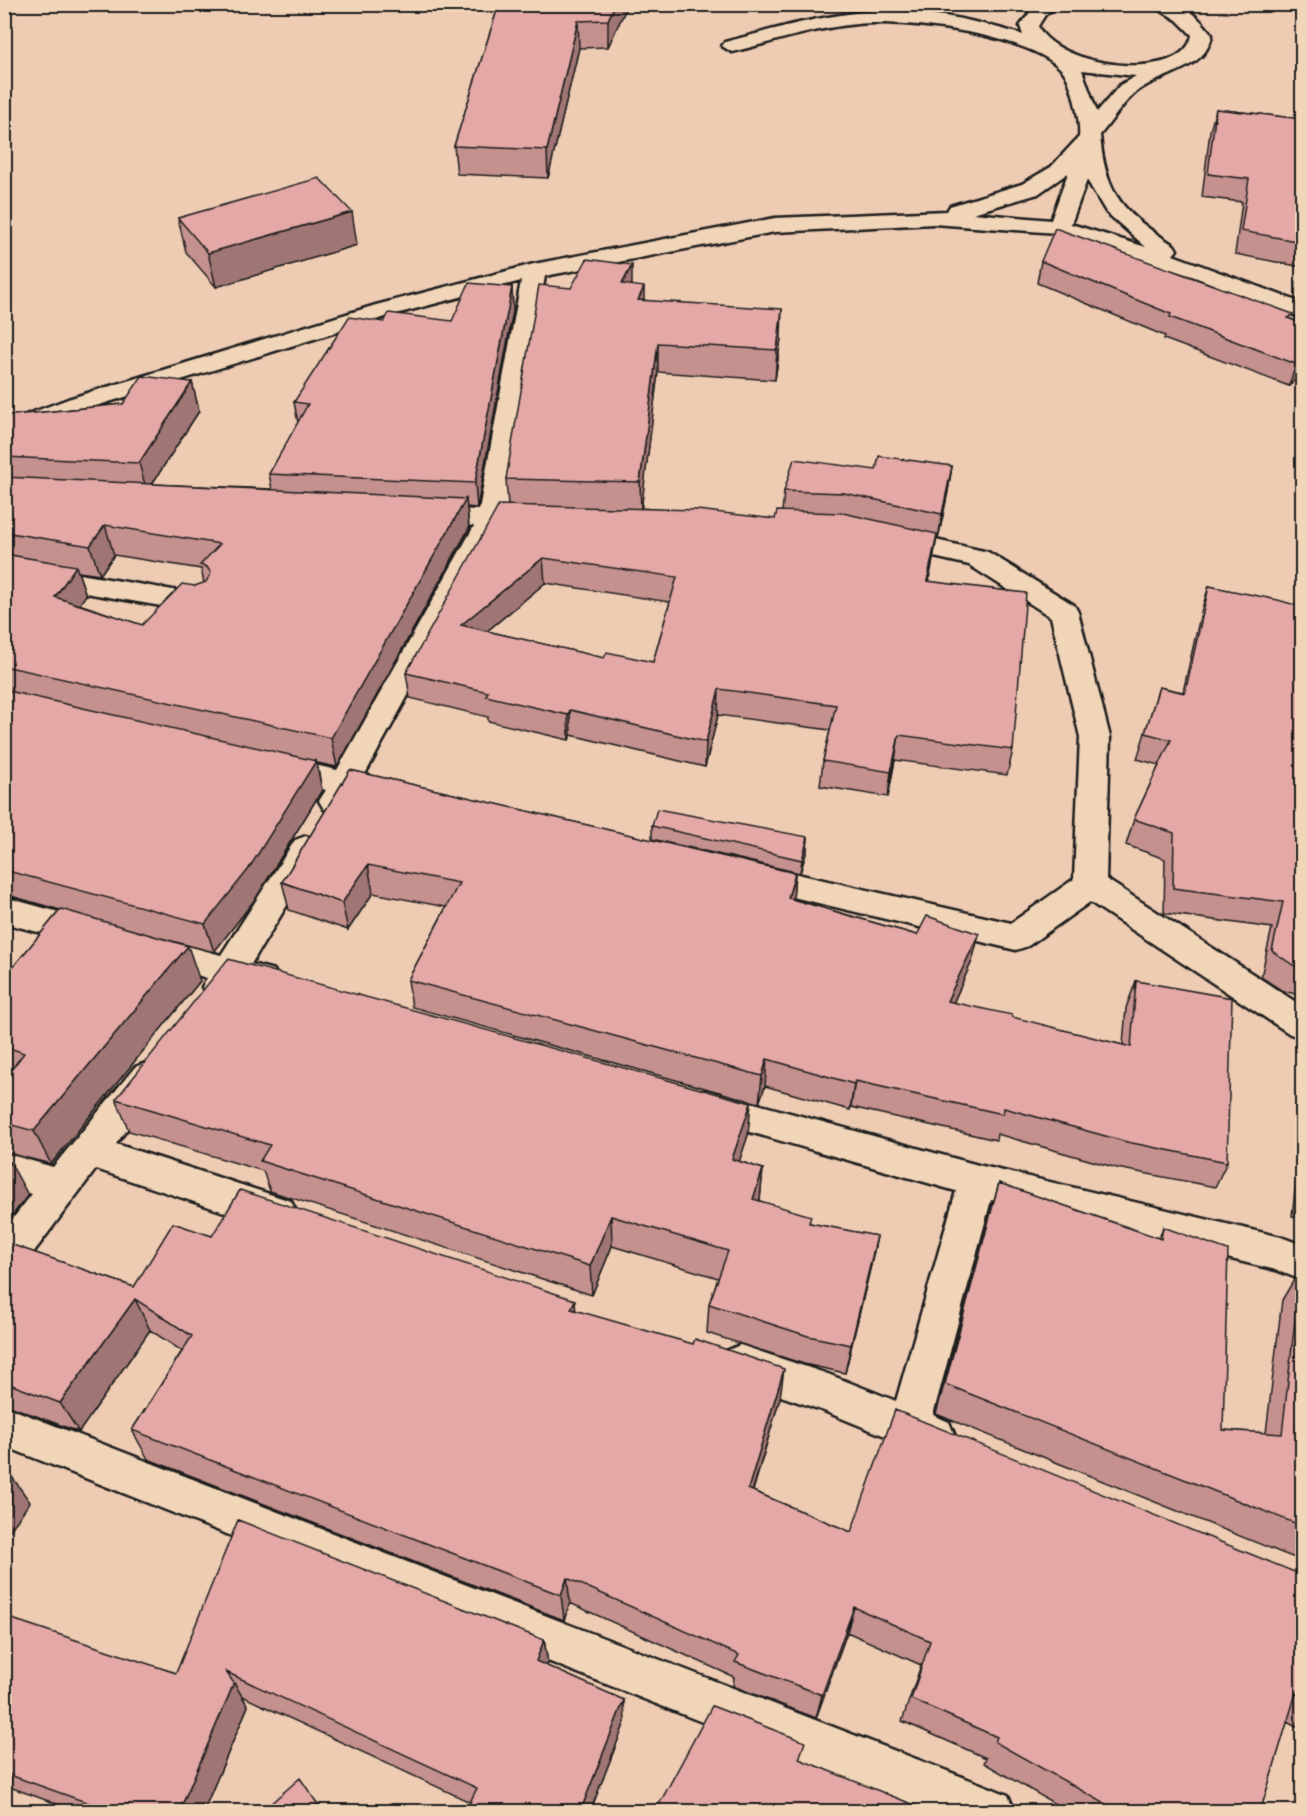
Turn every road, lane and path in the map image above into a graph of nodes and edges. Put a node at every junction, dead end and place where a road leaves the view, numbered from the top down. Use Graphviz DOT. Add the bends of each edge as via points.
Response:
graph roads {
  1 [pos="881,4"];
  2 [pos="1050,4"];
  3 [pos="1168,6"];
  4 [pos="1029,26"];
  5 [pos="732,46"];
  6 [pos="1049,52"];
  7 [pos="1169,66"];
  8 [pos="1090,134"];
  9 [pos="934,218"];
  10 [pos="1059,227"];
  11 [pos="534,271"];
  12 [pos="1200,271"];
  13 [pos="1302,311"];
  14 [pos="4,432"];
  15 [pos="396,514"];
  16 [pos="491,519"];
  17 [pos="561,521"];
  18 [pos="864,533"];
  19 [pos="4,570"];
  20 [pos="202,604"];
  21 [pos="243,759"];
  22 [pos="346,783"];
  23 [pos="415,799"];
  24 [pos="716,868"];
  25 [pos="1090,885"];
  26 [pos="10,918"];
  27 [pos="231,972"];
  28 [pos="288,988"];
  29 [pos="202,1008"];
  30 [pos="1302,1024"];
  31 [pos="167,1052"];
  32 [pos="679,1097"];
  33 [pos="90,1151"];
  34 [pos="4,1169"];
  35 [pos="978,1181"];
  36 [pos="60,1186"];
  37 [pos="317,1226"];
  38 [pos="4,1261"];
  39 [pos="1302,1263"];
  40 [pos="703,1352"];
  41 [pos="4,1426"];
  42 [pos="909,1426"];
  43 [pos="964,1448"];
  44 [pos="991,1812"];
  1 -- 4 [label="street"];
  2 -- 4 [label="street" via="1038,12"];
  3 -- 7 [label="street" via="1193,22 1202,35 1200,48"];
  4 -- 6 [label="street" via="1034,39"];
  5 -- 6 [label="street" via="857,18 896,17 967,26"];
  6 -- 7 [label="street" via="1102,69"];
  6 -- 8 [label="street" via="1070,68 1086,109"];
  7 -- 8 [label="street" via="1127,89"];
  8 -- 9 [label="street" via="1058,171 1030,189"];
  8 -- 10 [label="street"];
  8 -- 12 [label="street" via="1094,172 1116,212 1140,234"];
  9 -- 10 [label="street"];
  9 -- 11 [label="street" via="775,225"];
  10 -- 12 [label="street"];
  11 -- 14 [label="street" via="244,352 77,404"];
  11 -- 16 [label="street"];
  12 -- 13 [label="street"];
  15 -- 16 [label="street"];
  16 -- 17 [label="street"];
  16 -- 22 [label="street"];
  18 -- 25 [label="street" via="978,558 1064,612 1095,737"];
  19 -- 20 [label="street"];
  21 -- 22 [label="street"];
  22 -- 23 [label="street"];
  22 -- 27 [label="street"];
  24 -- 25 [label="street" via="1016,937"];
  25 -- 30 [label="street"];
  26 -- 27 [label="street"];
  27 -- 28 [label="street"];
  27 -- 29 [label="street"];
  31 -- 33 [label="street"];
  32 -- 35 [label="street"];
  33 -- 36 [label="street"];
  33 -- 37 [label="street"];
  34 -- 36 [label="street"];
  35 -- 39 [label="street" via="1281,1254"];
  35 -- 42 [label="street"];
  36 -- 38 [label="street"];
  40 -- 42 [label="street" via="828,1393"];
  41 -- 44 [label="street"];
  42 -- 43 [label="street"];
}
